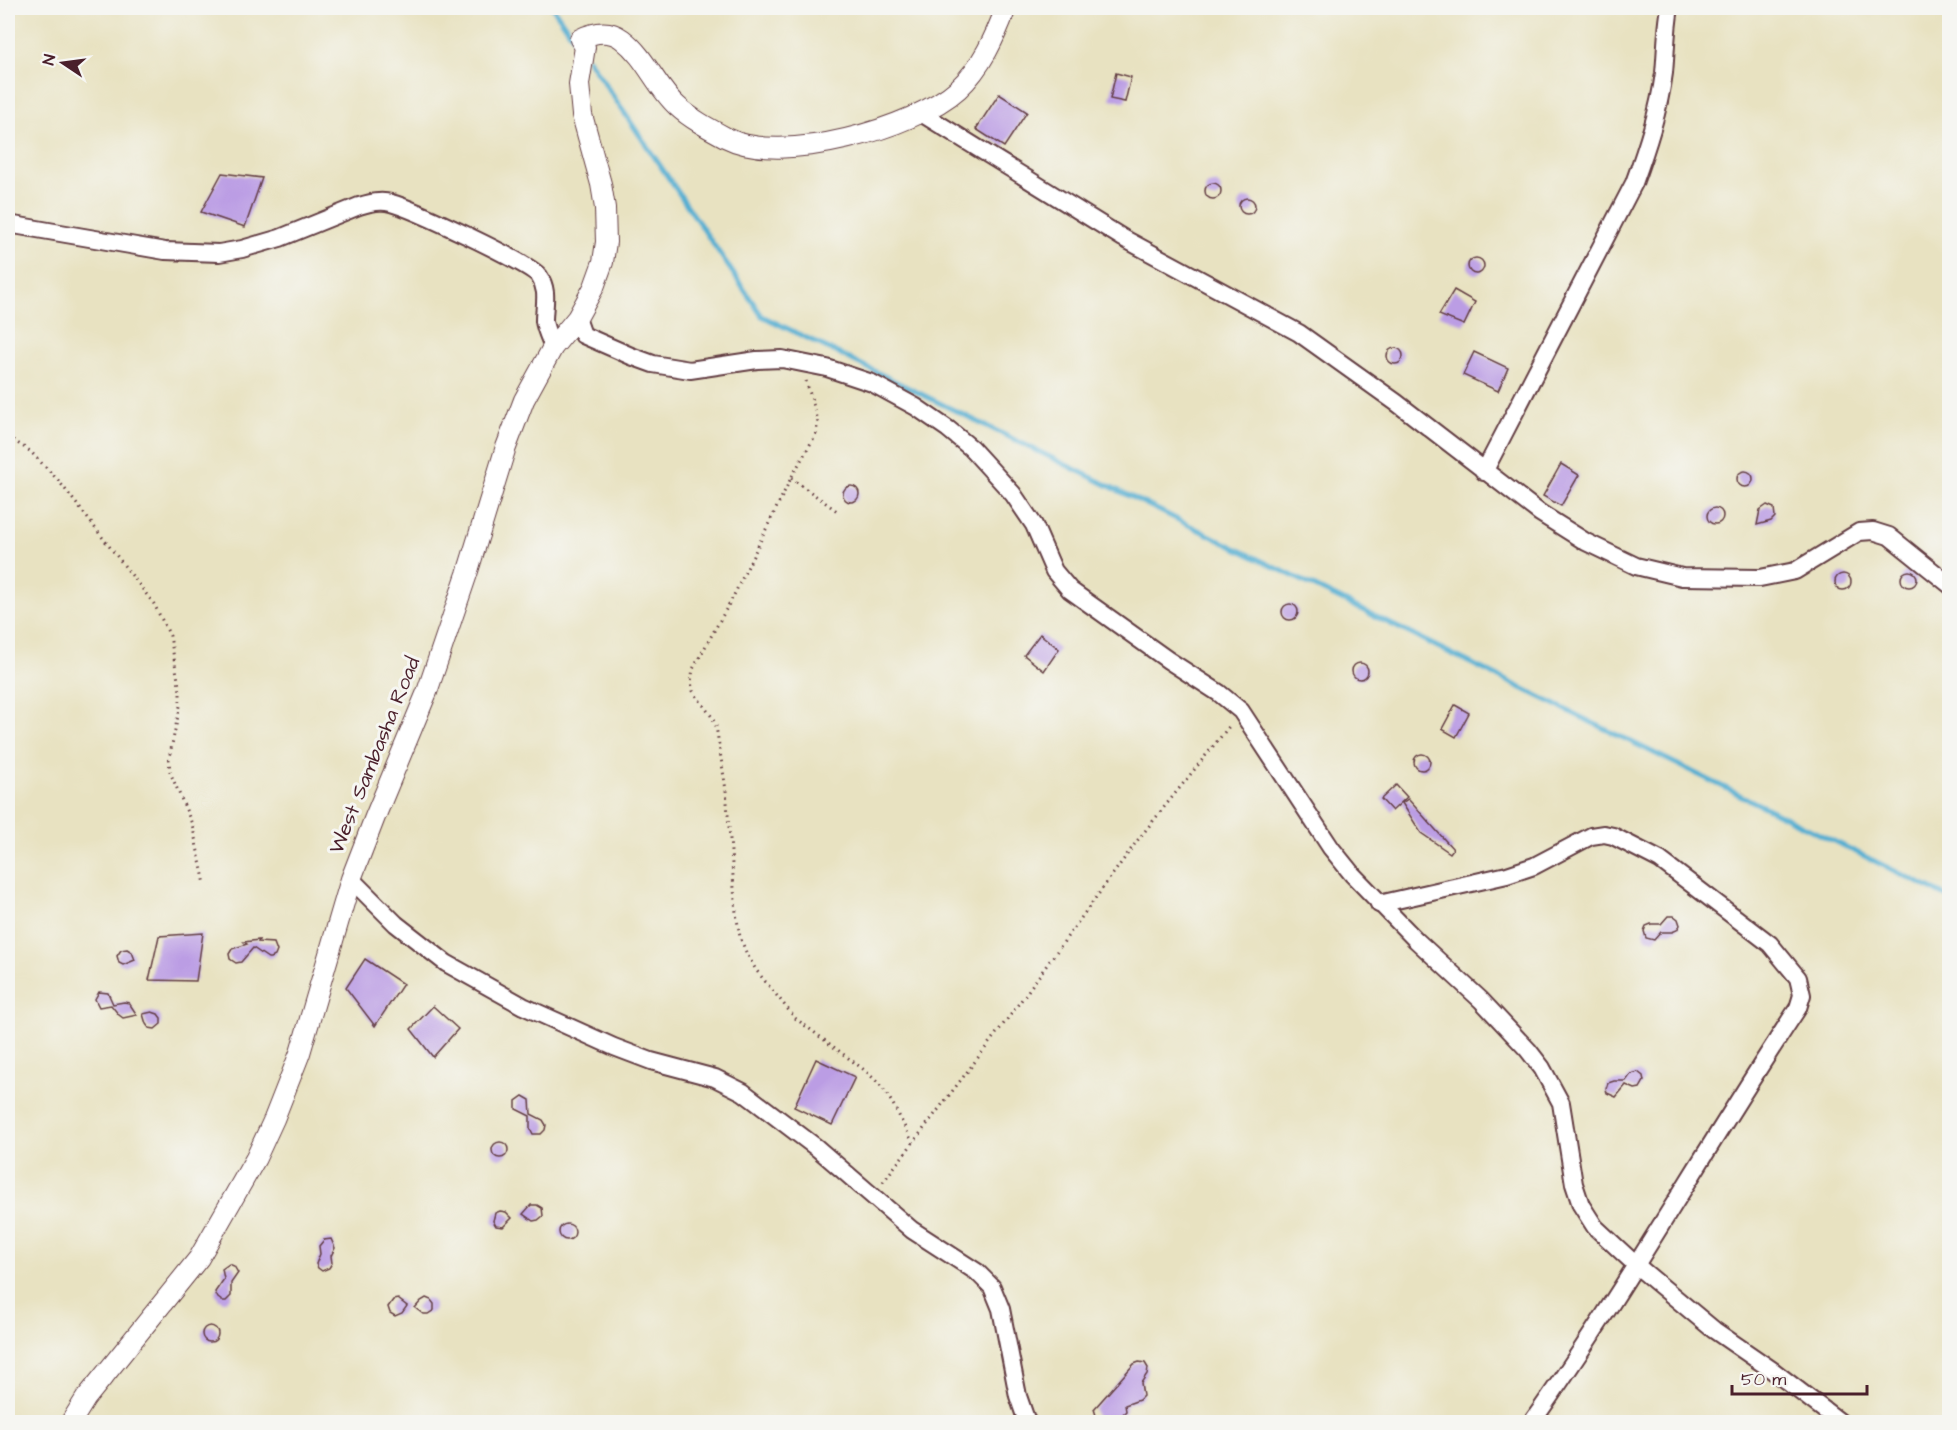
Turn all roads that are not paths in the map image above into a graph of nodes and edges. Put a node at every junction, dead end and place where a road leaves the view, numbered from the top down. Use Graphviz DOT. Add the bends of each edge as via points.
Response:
graph roads {
  1 [pos="1006,8"];
  2 [pos="1670,8"];
  3 [pos="921,113"];
  4 [pos="8,224"];
  5 [pos="576,318"];
  6 [pos="553,347"];
  7 [pos="1484,472"];
  8 [pos="1950,585"];
  9 [pos="351,879"];
  10 [pos="1379,904"];
  11 [pos="1637,1266"];
  12 [pos="71,1422"];
  13 [pos="1027,1422"];
  14 [pos="1532,1422"];
  15 [pos="1840,1422"];
  1 -- 3 [label="street" via="973,73 946,99"];
  2 -- 7 [label="street" via="1659,101 1634,183"];
  3 -- 5 [label="street, West Sambasha Road" via="858,136 797,148 766,148 730,140 697,121 676,105 622,39 611,33 595,32 580,39 585,47 579,84 582,115 601,184 606,242 594,287"];
  3 -- 7 [label="street" via="1123,238 1299,333"];
  4 -- 6 [label="street" via="165,251 219,253 280,238 371,202 390,203 415,211 537,273 545,286 544,323"];
  5 -- 6 [label="street, West Sambasha Road"];
  5 -- 10 [label="street" via="583,335 653,364 690,370 782,359 855,376 916,407 948,429 1013,494 1034,525 1054,572 1070,590 1241,711 1331,848"];
  6 -- 9 [label="street, West Sambasha Road" via="524,400 427,692"];
  7 -- 8 [label="street" via="1539,513 1636,566 1682,577 1760,578 1795,571 1859,532 1873,531 1889,536"];
  9 -- 12 [label="street, West Sambasha Road" via="300,1053 256,1158 199,1258"];
  9 -- 13 [label="street" via="396,924 447,963 523,1006 614,1047 715,1078 743,1092 818,1148 912,1230 977,1272 992,1287 1001,1310"];
  10 -- 11 [label="street" via="1481,1000 1542,1068 1564,1109 1574,1184 1581,1205 1595,1227"];
  10 -- 11 [label="street" via="1506,875 1534,866 1591,836 1613,836 1660,860 1692,883 1770,944 1795,973 1802,990 1800,1005 1736,1101"];
  11 -- 14 [label="street"];
  11 -- 15 [label="street" via="1714,1330"];
}
